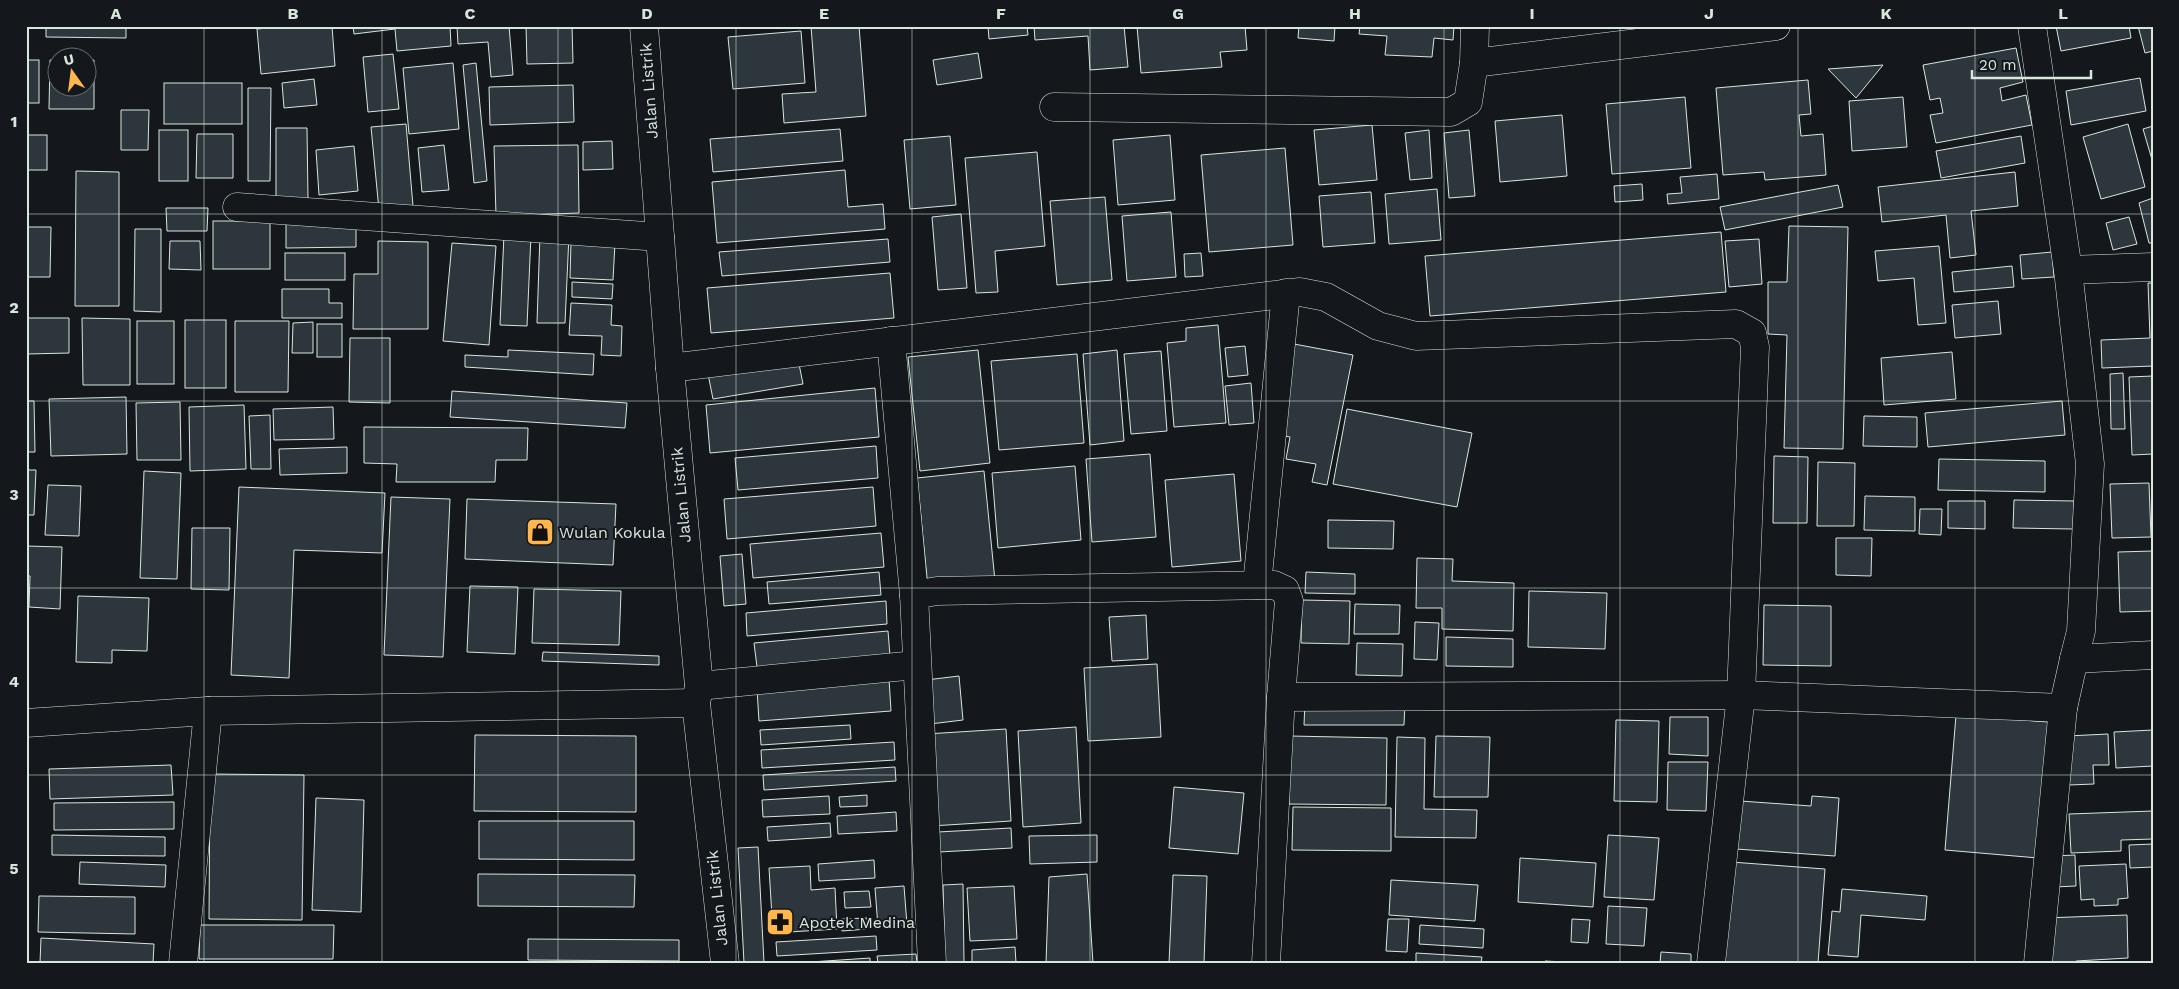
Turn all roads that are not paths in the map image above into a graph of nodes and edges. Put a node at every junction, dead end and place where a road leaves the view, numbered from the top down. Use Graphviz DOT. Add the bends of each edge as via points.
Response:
graph roads {
  1 [pos="1475,26"];
  2 [pos="1776,26"];
  3 [pos="2032,26"];
  4 [pos="650,27"];
  5 [pos="1474,63"];
  6 [pos="1054,107"];
  7 [pos="237,207"];
  8 [pos="660,237"];
  9 [pos="2153,267"];
  10 [pos="2068,270"];
  11 [pos="1286,293"];
  12 [pos="891,341"];
  13 [pos="670,368"];
  14 [pos="1257,585"];
  15 [pos="914,595"];
  16 [pos="2153,654"];
  17 [pos="2074,659"];
  18 [pos="916,665"];
  19 [pos="698,695"];
  20 [pos="1741,695"];
  21 [pos="1280,697"];
  22 [pos="2063,708"];
  23 [pos="208,711"];
  24 [pos="26,722"];
  25 [pos="183,963"];
  26 [pos="725,963"];
  27 [pos="932,963"];
  28 [pos="1266,963"];
  29 [pos="1712,963"];
  30 [pos="2038,963"];
  1 -- 5 [label="street"];
  2 -- 5 [label="street"];
  3 -- 10 [label="street"];
  4 -- 8 [label="street, Jalan Listrik"];
  5 -- 6 [label="street" via="1468,102 1451,112"];
  7 -- 8 [label="street"];
  8 -- 13 [label="street, Jalan Listrik"];
  9 -- 10 [label="street"];
  10 -- 17 [label="street" via="2090,464 2081,631"];
  11 -- 12 [label="street"];
  11 -- 14 [label="street"];
  11 -- 20 [label="street" via="1326,297 1378,326 1416,336 1736,324 1752,333 1755,347"];
  12 -- 13 [label="street"];
  12 -- 15 [label="street"];
  13 -- 19 [label="street, Jalan Listrik"];
  14 -- 15 [label="street" via="937,591"];
  14 -- 21 [label="street" via="1274,585 1285,590 1289,601"];
  15 -- 18 [label="street"];
  16 -- 17 [label="street"];
  17 -- 22 [label="street"];
  18 -- 19 [label="street"];
  18 -- 27 [label="street"];
  19 -- 23 [label="street"];
  19 -- 26 [label="street, Jalan Listrik"];
  20 -- 21 [label="street"];
  20 -- 22 [label="street"];
  20 -- 29 [label="street"];
  21 -- 28 [label="street"];
  22 -- 30 [label="street"];
  23 -- 24 [label="street"];
  23 -- 25 [label="street"];
}
